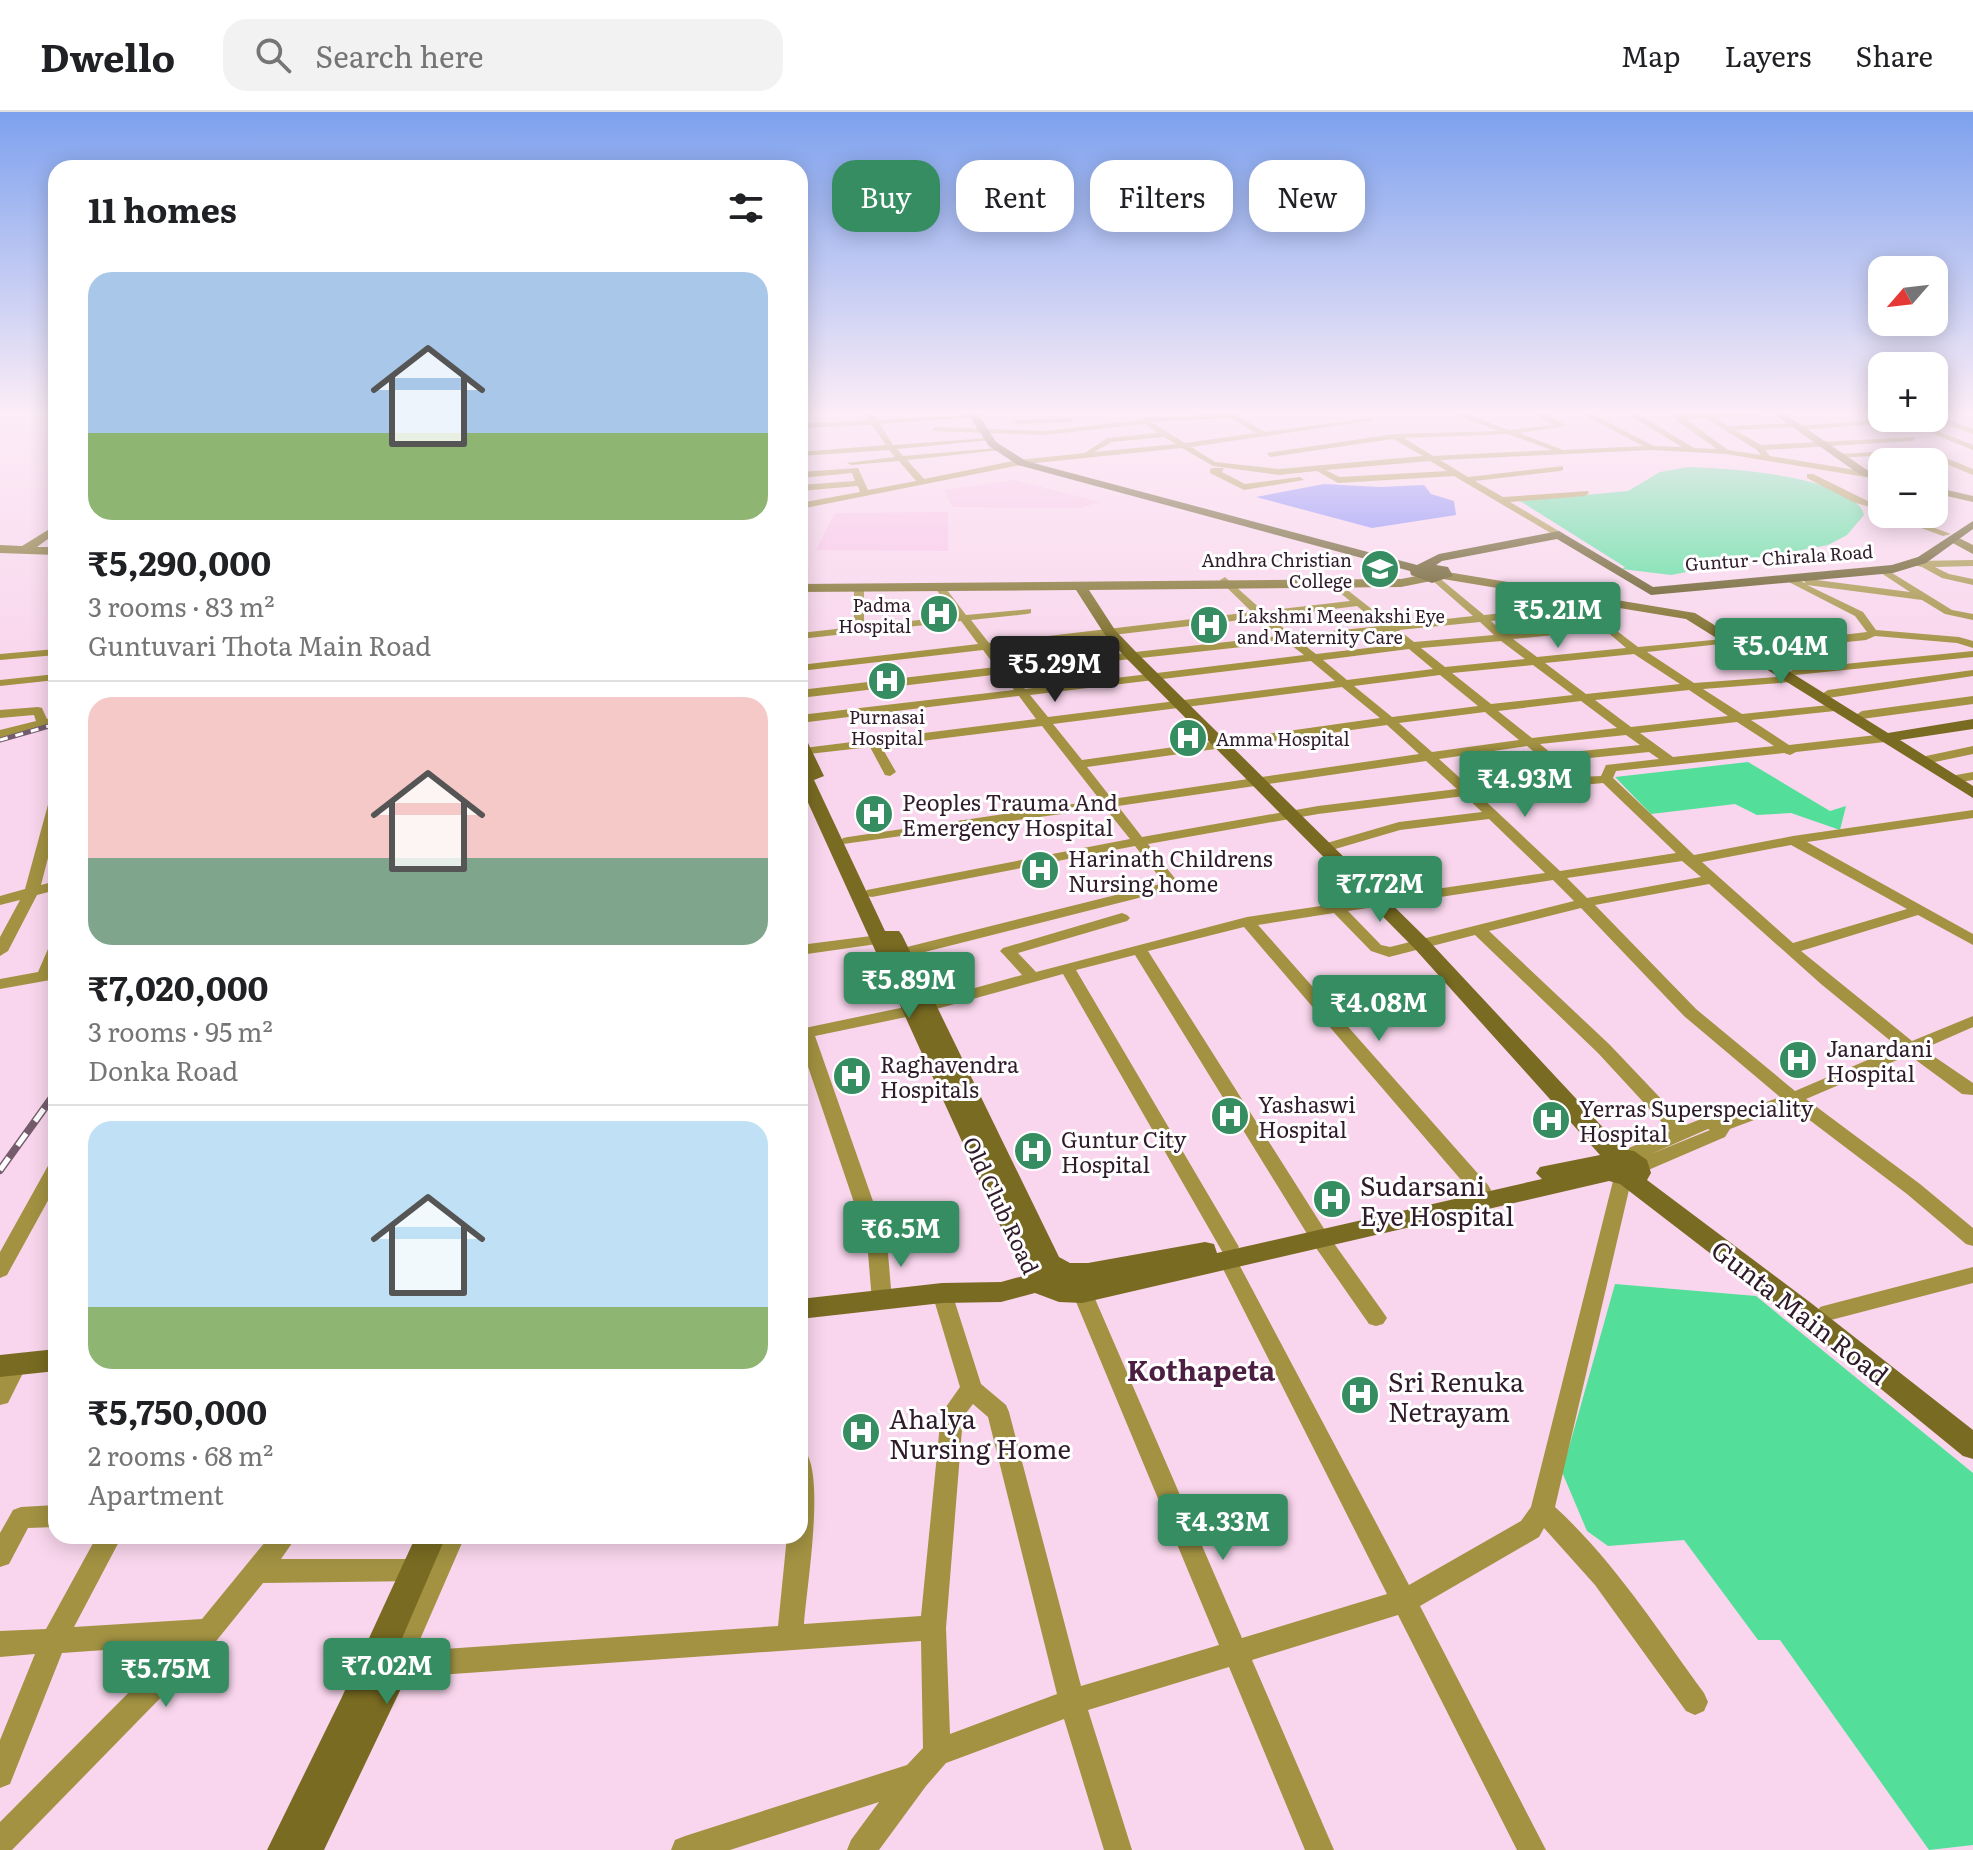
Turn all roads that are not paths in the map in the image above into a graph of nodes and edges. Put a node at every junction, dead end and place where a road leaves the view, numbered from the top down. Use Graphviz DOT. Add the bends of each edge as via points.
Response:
graph roads {
  1 [pos="854,495"];
  2 [pos="1141,495"];
  3 [pos="1494,495"];
  4 [pos="1560,495"];
  5 [pos="1847,495"];
  6 [pos="1502,500"];
  7 [pos="1868,503"];
  8 [pos="808,504"];
  9 [pos="1971,525"];
  10 [pos="1926,528"];
  11 [pos="1559,535"];
  12 [pos="1950,537"];
  13 [pos="1973,550"];
  14 [pos="0,552"];
  15 [pos="47,553"];
  16 [pos="1973,563"];
  17 [pos="1919,565"];
  18 [pos="1884,571"];
  19 [pos="1431,573"];
  20 [pos="1622,574"];
  21 [pos="1786,578"];
  22 [pos="1809,582"];
  23 [pos="1973,582"];
  24 [pos="1227,583"];
  25 [pos="1336,584"];
  26 [pos="808,587"];
  27 [pos="808,587"];
  28 [pos="1081,587"];
  29 [pos="859,588"];
  30 [pos="940,588"];
  31 [pos="1651,591"];
  32 [pos="1569,595"];
  33 [pos="1925,597"];
  34 [pos="1666,599"];
  35 [pos="1360,603"];
  36 [pos="1584,608"];
  37 [pos="1027,611"];
  38 [pos="1260,614"];
  39 [pos="964,617"];
  40 [pos="1973,617"];
  41 [pos="1482,618"];
  42 [pos="859,627"];
  43 [pos="1608,627"];
  44 [pos="1389,628"];
  45 [pos="1110,632"];
  46 [pos="1873,633"];
  47 [pos="808,635"];
  48 [pos="1289,638"];
  49 [pos="1504,638"];
  50 [pos="1730,640"];
  51 [pos="1970,642"];
  52 [pos="986,646"];
  53 [pos="1411,646"];
  54 [pos="1757,648"];
  55 [pos="1637,651"];
  56 [pos="48,653"];
  57 [pos="1973,654"];
  58 [pos="1131,655"];
  59 [pos="0,657"];
  60 [pos="1311,658"];
  61 [pos="1535,661"];
  62 [pos="1894,661"];
  63 [pos="808,667"];
  64 [pos="1005,669"];
  65 [pos="1443,671"];
  66 [pos="1973,673"];
  67 [pos="1793,676"];
  68 [pos="1153,677"];
  69 [pos="48,678"];
  70 [pos="1930,680"];
  71 [pos="0,683"];
  72 [pos="1345,683"];
  73 [pos="1690,686"];
  74 [pos="808,693"];
  75 [pos="1024,693"];
  76 [pos="1583,696"];
  77 [pos="1832,700"];
  78 [pos="1973,700"];
  79 [pos="1179,704"];
  80 [pos="1486,707"];
  81 [pos="0,714"];
  82 [pos="1862,715"];
  83 [pos="808,718"];
  84 [pos="48,719"];
  85 [pos="1389,720"];
  86 [pos="1742,720"];
  87 [pos="48,722"];
  88 [pos="1047,722"];
  89 [pos="1973,724"];
  90 [pos="1630,732"];
  91 [pos="48,733"];
  92 [pos="0,734"];
  93 [pos="1890,737"];
  94 [pos="873,742"];
  95 [pos="1529,742"];
  96 [pos="0,744"];
  97 [pos="1218,744"];
  98 [pos="1651,748"];
  99 [pos="1973,750"];
  100 [pos="1790,751"];
  101 [pos="808,753"];
  102 [pos="1429,756"];
  103 [pos="1548,758"];
  104 [pos="1930,759"];
  105 [pos="1672,763"];
  106 [pos="1080,764"];
  107 [pos="808,767"];
  108 [pos="890,772"];
  109 [pos="1606,779"];
  110 [pos="1969,780"];
  111 [pos="1255,781"];
  112 [pos="1577,781"];
  113 [pos="1468,792"];
  114 [pos="1973,793"];
  115 [pos="808,797"];
  116 [pos="1111,803"];
  117 [pos="1290,814"];
  118 [pos="1973,814"];
  119 [pos="1493,815"];
  120 [pos="48,831"];
  121 [pos="1793,840"];
  122 [pos="848,841"];
  123 [pos="1143,843"];
  124 [pos="1325,848"];
  125 [pos="1687,858"];
  126 [pos="1556,875"];
  127 [pos="1713,879"];
  128 [pos="48,887"];
  129 [pos="32,891"];
  130 [pos="872,893"];
  131 [pos="1378,900"];
  132 [pos="0,901"];
  133 [pos="1584,903"];
  134 [pos="1336,907"];
  135 [pos="1917,911"];
  136 [pos="1122,918"];
  137 [pos="1247,922"];
  138 [pos="1479,930"];
  139 [pos="989,931"];
  140 [pos="879,940"];
  141 [pos="1973,940"];
  142 [pos="1422,945"];
  143 [pos="808,949"];
  144 [pos="1139,949"];
  145 [pos="1790,949"];
  146 [pos="0,951"];
  147 [pos="1008,951"];
  148 [pos="901,953"];
  149 [pos="1067,968"];
  150 [pos="48,975"];
  151 [pos="1034,979"];
  152 [pos="0,984"];
  153 [pos="919,1009"];
  154 [pos="1973,1021"];
  155 [pos="808,1032"];
  156 [pos="1910,1049"];
  157 [pos="808,1050"];
  158 [pos="1971,1091"];
  159 [pos="1791,1099"];
  160 [pos="1722,1125"];
  161 [pos="1683,1133"];
  162 [pos="1624,1168"];
  163 [pos="48,1183"];
  164 [pos="1481,1190"];
  165 [pos="1318,1234"];
  166 [pos="1973,1239"];
  167 [pos="1228,1253"];
  168 [pos="1756,1267"];
  169 [pos="0,1270"];
  170 [pos="1973,1275"];
  171 [pos="1038,1282"];
  172 [pos="1079,1283"];
  173 [pos="942,1293"];
  174 [pos="882,1301"];
  175 [pos="808,1308"];
  176 [pos="1827,1313"];
  177 [pos="1376,1318"];
  178 [pos="48,1361"];
  179 [pos="8,1365"];
  180 [pos="972,1389"];
  181 [pos="0,1396"];
  182 [pos="1973,1429"];
  183 [pos="1973,1447"];
  184 [pos="1542,1511"];
  185 [pos="48,1515"];
  186 [pos="106,1544"];
  187 [pos="279,1544"];
  188 [pos="428,1544"];
  189 [pos="449,1544"];
  190 [pos="799,1544"];
  191 [pos="0,1556"];
  192 [pos="258,1571"];
  193 [pos="416,1571"];
  194 [pos="1405,1601"];
  195 [pos="933,1628"];
  196 [pos="208,1631"];
  197 [pos="790,1637"];
  198 [pos="54,1639"];
  199 [pos="0,1644"];
  200 [pos="1234,1651"];
  201 [pos="395,1665"];
  202 [pos="1072,1702"];
  203 [pos="1695,1702"];
  204 [pos="937,1753"];
  205 [pos="0,1774"];
  206 [pos="916,1776"];
  207 [pos="0,1842"];
  208 [pos="285,1850"];
  209 [pos="305,1850"];
  210 [pos="685,1850"];
  211 [pos="861,1850"];
  212 [pos="1118,1850"];
  213 [pos="1320,1850"];
  214 [pos="1532,1850"];
  1 -- 8 [label="street"];
  2 -- 19 [label="main road"];
  3 -- 6 [label="street"];
  4 -- 6 [label="street"];
  5 -- 7 [label="street"];
  6 -- 11 [label="street"];
  9 -- 12 [label="main road, Guntur - Chirala Road"];
  10 -- 12 [label="street"];
  11 -- 19 [label="main road" via="1439,558 1430,562"];
  11 -- 20 [label="main road"];
  12 -- 13 [label="street"];
  12 -- 17 [label="main road, Guntur - Chirala Road"];
  12 -- 20 [label="main road, Guntur - Chirala Road" via="1906,562 1877,569 1685,583"];
  14 -- 15 [label="street"];
  16 -- 17 [label="street"];
  17 -- 18 [label="main road, Guntur - Chirala Road"];
  17 -- 23 [label="street"];
  18 -- 21 [label="main road, Guntur - Chirala Road"];
  18 -- 33 [label="street"];
  19 -- 24 [label="street"];
  19 -- 25 [label="street" via="1401,583"];
  19 -- 32 [label="street"];
  19 -- 34 [label="street" via="1658,605 1668,604"];
  19 -- 41 [label="street"];
  20 -- 31 [label="main road"];
  21 -- 31 [label="main road, Guntur - Chirala Road"];
  21 -- 46 [label="street" via="1859,614"];
  22 -- 33 [label="street"];
  24 -- 25 [label="street"];
  24 -- 26 [label="street"];
  24 -- 28 [label="street"];
  24 -- 38 [label="street"];
  25 -- 35 [label="street"];
  27 -- 29 [label="street"];
  28 -- 30 [label="street"];
  28 -- 45 [label="street, Gunta Main Road"];
  29 -- 30 [label="street"];
  29 -- 42 [label="street"];
  30 -- 39 [label="street"];
  31 -- 34 [label="street"];
  32 -- 36 [label="street"];
  32 -- 50 [label="street" via="1682,614"];
  33 -- 40 [label="street" via="1952,614"];
  34 -- 54 [label="street"];
  35 -- 38 [label="street"];
  35 -- 44 [label="street"];
  36 -- 41 [label="street"];
  36 -- 43 [label="street"];
  37 -- 39 [label="street"];
  38 -- 45 [label="street"];
  38 -- 48 [label="street"];
  39 -- 42 [label="street"];
  39 -- 52 [label="street"];
  41 -- 44 [label="street"];
  41 -- 49 [label="street"];
  42 -- 47 [label="street"];
  43 -- 49 [label="street"];
  43 -- 55 [label="street"];
  44 -- 48 [label="street"];
  44 -- 53 [label="street"];
  45 -- 52 [label="street"];
  45 -- 58 [label="street, Gunta Main Road"];
  46 -- 51 [label="street"];
  46 -- 54 [label="street"];
  48 -- 58 [label="street"];
  48 -- 60 [label="street"];
  49 -- 53 [label="street"];
  49 -- 61 [label="street"];
  50 -- 55 [label="street"];
  50 -- 67 [label="street"];
  52 -- 63 [label="street"];
  52 -- 64 [label="street"];
  53 -- 60 [label="street"];
  53 -- 65 [label="street"];
  54 -- 67 [label="street"];
  55 -- 61 [label="street"];
  55 -- 73 [label="street"];
  56 -- 59 [label="street"];
  57 -- 62 [label="street"];
  58 -- 64 [label="street"];
  58 -- 68 [label="street, Gunta Main Road"];
  60 -- 68 [label="street"];
  60 -- 72 [label="street"];
  61 -- 65 [label="street"];
  61 -- 76 [label="street"];
  62 -- 67 [label="street"];
  62 -- 70 [label="street"];
  64 -- 74 [label="street"];
  64 -- 75 [label="street"];
  65 -- 72 [label="street"];
  65 -- 80 [label="street"];
  66 -- 70 [label="street"];
  67 -- 73 [label="street"];
  67 -- 77 [label="street"];
  68 -- 75 [label="street"];
  68 -- 79 [label="street, Gunta Main Road"];
  69 -- 71 [label="street"];
  70 -- 77 [label="street"];
  72 -- 79 [label="street"];
  72 -- 85 [label="street"];
  73 -- 76 [label="street"];
  73 -- 86 [label="street"];
  75 -- 83 [label="street"];
  75 -- 88 [label="street"];
  76 -- 80 [label="street"];
  76 -- 90 [label="street"];
  77 -- 82 [label="street"];
  77 -- 86 [label="street"];
  77 -- 93 [label="street"];
  78 -- 82 [label="street"];
  79 -- 88 [label="street"];
  79 -- 97 [label="street, Gunta Main Road"];
  80 -- 85 [label="street"];
  80 -- 95 [label="street"];
  81 -- 84 [label="street" via="32,710"];
  82 -- 93 [label="street"];
  85 -- 97 [label="street"];
  85 -- 102 [label="street"];
  86 -- 90 [label="street"];
  86 -- 100 [label="street"];
  87 -- 92 [label="street"];
  88 -- 94 [label="street"];
  88 -- 106 [label="street"];
  89 -- 93 [label="street"];
  90 -- 95 [label="street"];
  90 -- 98 [label="street"];
  91 -- 96 [label="street"];
  93 -- 100 [label="street"];
  93 -- 104 [label="street"];
  93 -- 114 [label="street"];
  94 -- 101 [label="street"];
  94 -- 108 [label="street"];
  95 -- 102 [label="street"];
  95 -- 103 [label="street"];
  97 -- 106 [label="street"];
  97 -- 111 [label="street, Gunta Main Road"];
  98 -- 103 [label="street"];
  98 -- 105 [label="street"];
  99 -- 104 [label="street"];
  100 -- 105 [label="street"];
  102 -- 111 [label="street"];
  102 -- 113 [label="street"];
  103 -- 112 [label="street"];
  104 -- 110 [label="street"];
  105 -- 109 [label="street" via="1611,768"];
  106 -- 116 [label="street"];
  107 -- 122 [label="street, Old Club Road"];
  109 -- 112 [label="street"];
  109 -- 125 [label="street"];
  111 -- 116 [label="street"];
  111 -- 117 [label="street, Gunta Main Road"];
  112 -- 113 [label="street"];
  113 -- 117 [label="street"];
  113 -- 119 [label="street"];
  115 -- 140 [label="street, Old Club Road"];
  116 -- 122 [label="street"];
  116 -- 123 [label="street"];
  117 -- 123 [label="street"];
  117 -- 124 [label="street, Gunta Main Road"];
  118 -- 121 [label="street"];
  119 -- 124 [label="street" via="1399,826"];
  119 -- 126 [label="street"];
  120 -- 129 [label="street"];
  121 -- 125 [label="street"];
  121 -- 135 [label="street"];
  122 -- 130 [label="street, Old Club Road"];
  123 -- 130 [label="street"];
  123 -- 139 [label="street" via="1173,885"];
  124 -- 131 [label="street, Gunta Main Road"];
  125 -- 126 [label="street"];
  125 -- 127 [label="street"];
  126 -- 131 [label="street"];
  126 -- 133 [label="street"];
  127 -- 133 [label="street"];
  127 -- 145 [label="street"];
  128 -- 129 [label="street"];
  129 -- 132 [label="street"];
  129 -- 146 [label="street"];
  130 -- 148 [label="street, Old Club Road"];
  131 -- 134 [label="street"];
  131 -- 142 [label="street, Gunta Main Road"];
  133 -- 138 [label="street"];
  133 -- 159 [label="street" via="1671,996"];
  134 -- 137 [label="street"];
  134 -- 142 [label="street" via="1381,951"];
  135 -- 141 [label="street"];
  135 -- 145 [label="street"];
  136 -- 147 [label="street"];
  137 -- 144 [label="street"];
  137 -- 164 [label="street"];
  138 -- 142 [label="street"];
  138 -- 161 [label="street"];
  139 -- 147 [label="street"];
  139 -- 148 [label="street"];
  140 -- 143 [label="street"];
  140 -- 153 [label="street, Old Club Road"];
  142 -- 162 [label="street, Gunta Main Road"];
  144 -- 149 [label="street"];
  144 -- 165 [label="street"];
  145 -- 156 [label="street"];
  147 -- 151 [label="street"];
  148 -- 153 [label="street, Old Club Road"];
  149 -- 151 [label="street"];
  149 -- 167 [label="street"];
  150 -- 152 [label="street"];
  151 -- 153 [label="street"];
  153 -- 155 [label="street"];
  153 -- 171 [label="street, Old Club Road"];
  153 -- 172 [label="street, Old Club Road" via="1046,1257"];
  154 -- 156 [label="street"];
  156 -- 158 [label="street"];
  156 -- 159 [label="street"];
  157 -- 174 [label="street" via="877,1241"];
  159 -- 160 [label="street"];
  159 -- 166 [label="street" via="1925,1197"];
  160 -- 161 [label="street" via="1706,1123"];
  160 -- 162 [label="street" via="1719,1133"];
  161 -- 162 [label="street"];
  162 -- 164 [label="street, Old Club Road" via="1577,1165"];
  162 -- 165 [label="street, Old Club Road"];
  162 -- 168 [label="street, Gunta Main Road"];
  162 -- 184 [label="street"];
  163 -- 169 [label="street"];
  164 -- 165 [label="street, Old Club Road"];
  165 -- 167 [label="street, Old Club Road"];
  165 -- 177 [label="street"];
  167 -- 172 [label="street, Old Club Road"];
  167 -- 194 [label="street"];
  168 -- 176 [label="street, Gunta Main Road"];
  168 -- 183 [label="street, Gunta Main Road"];
  170 -- 176 [label="street"];
  171 -- 172 [label="street, Old Club Road" via="1058,1292"];
  171 -- 173 [label="street" via="1001,1292"];
  172 -- 200 [label="street"];
  173 -- 174 [label="street"];
  173 -- 180 [label="street"];
  174 -- 175 [label="street"];
  176 -- 182 [label="street, Gunta Main Road"];
  178 -- 179 [label="street"];
  179 -- 181 [label="street"];
  180 -- 195 [label="street" via="952,1414"];
  180 -- 202 [label="street" via="998,1412"];
  184 -- 194 [label="street" via="1530,1529"];
  184 -- 203 [label="street" via="1586,1556"];
  185 -- 191 [label="street" via="21,1518"];
  186 -- 198 [label="street"];
  187 -- 192 [label="street"];
  188 -- 193 [label="street"];
  189 -- 201 [label="street"];
  190 -- 197 [label="street"];
  192 -- 193 [label="street"];
  192 -- 196 [label="street"];
  193 -- 208 [label="street"];
  194 -- 200 [label="street"];
  194 -- 214 [label="street"];
  195 -- 197 [label="street"];
  195 -- 204 [label="street"];
  196 -- 198 [label="street"];
  196 -- 207 [label="street"];
  197 -- 201 [label="street"];
  198 -- 199 [label="street"];
  198 -- 205 [label="street"];
  200 -- 202 [label="street"];
  200 -- 213 [label="street"];
  201 -- 209 [label="street"];
  202 -- 204 [label="street"];
  202 -- 212 [label="street"];
  204 -- 206 [label="street"];
  206 -- 210 [label="street"];
  206 -- 211 [label="street"];
}
